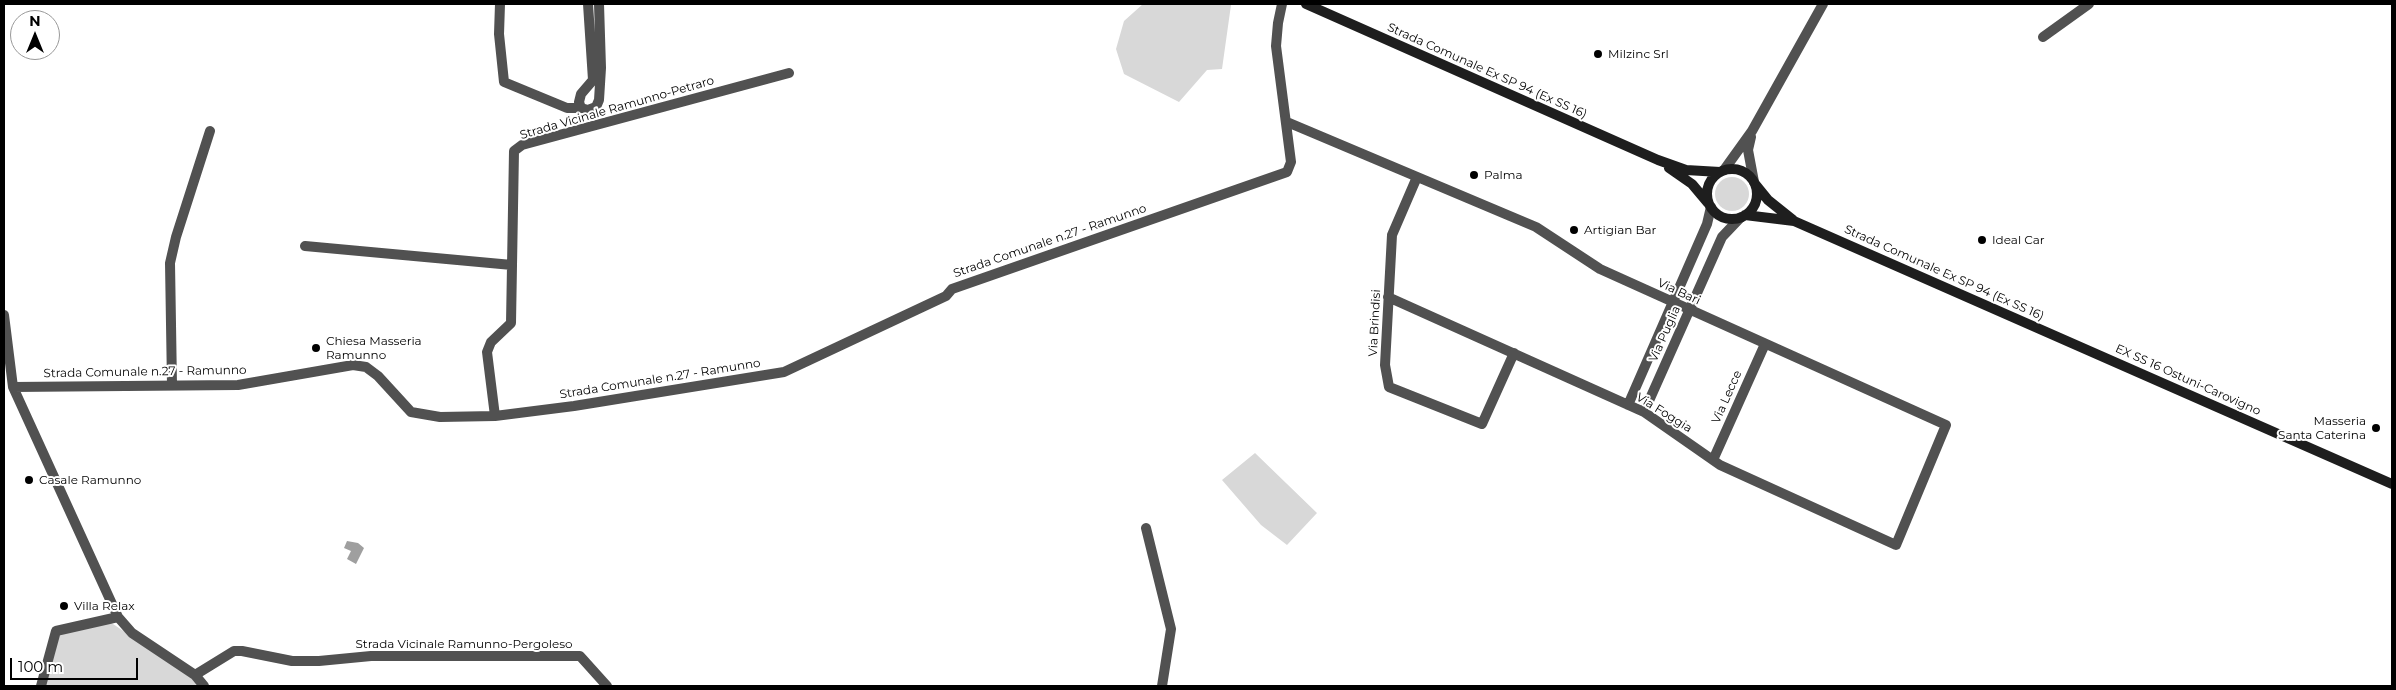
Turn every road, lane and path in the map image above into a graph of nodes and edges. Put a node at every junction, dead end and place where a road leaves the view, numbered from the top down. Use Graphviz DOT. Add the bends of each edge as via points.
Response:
graph roads {
  1 [pos="500,4"];
  2 [pos="588,4"];
  3 [pos="599,4"];
  4 [pos="1282,4"];
  5 [pos="1306,4"];
  6 [pos="1822,4"];
  7 [pos="2089,4"];
  8 [pos="2043,37"];
  9 [pos="789,73"];
  10 [pos="581,108"];
  11 [pos="1287,122"];
  12 [pos="210,131"];
  13 [pos="1752,131"];
  14 [pos="1658,160"];
  15 [pos="1722,171"];
  16 [pos="1417,177"];
  17 [pos="1754,182"];
  18 [pos="1710,206"];
  19 [pos="1743,216"];
  20 [pos="1794,221"];
  21 [pos="306,246"];
  22 [pos="512,265"];
  23 [pos="1388,297"];
  24 [pos="1673,302"];
  25 [pos="1689,310"];
  26 [pos="4,315"];
  27 [pos="1764,344"];
  28 [pos="2084,348"];
  29 [pos="1514,353"];
  30 [pos="172,385"];
  31 [pos="13,387"];
  32 [pos="1628,405"];
  33 [pos="1644,412"];
  34 [pos="495,416"];
  35 [pos="1713,460"];
  36 [pos="2392,484"];
  37 [pos="1146,528"];
  38 [pos="1896,545"];
  39 [pos="118,617"];
  40 [pos="195,675"];
  41 [pos="41,686"];
  42 [pos="204,686"];
  43 [pos="607,686"];
  44 [pos="1162,686"];
  1 -- 10 [label="street" via="499,34 504,82 567,108"];
  2 -- 10 [label="street" via="593,80 581,94"];
  3 -- 10 [label="street" via="602,68 598,100 596,107"];
  4 -- 11 [label="street" via="1276,46"];
  5 -- 14 [label="main road, Strada Comunale Ex SP 94 (Ex SS 16)"];
  6 -- 13 [label="street"];
  7 -- 8 [label="street"];
  9 -- 22 [label="street, Strada Vicinale Ramunno-Petraro" via="522,145 514,151 512,161"];
  11 -- 16 [label="street, Via Bari"];
  11 -- 34 [label="street, Strada Comunale n.27 - Ramunno" via="1290,168 1287,172 952,289 946,296 902,318 784,372"];
  12 -- 30 [label="street" via="170,263"];
  13 -- 15 [label="street" via="1732,163"];
  13 -- 17 [label="street" via="1748,150"];
  14 -- 15 [label="main road, Strada Comunale Ex SP 94 (Ex SS 16)" via="1686,170"];
  14 -- 18 [label="main road, Strada Comunale Ex SP 94 (Ex SS 16)" via="1692,184"];
  15 -- 17 [label="main road" via="1741,171"];
  15 -- 18 [label="main road" via="1710,183"];
  16 -- 23 [label="street, Via Brindisi" via="1392,236"];
  16 -- 24 [label="street, Via Bari" via="1536,227 1600,269"];
  17 -- 19 [label="main road" via="1755,204"];
  17 -- 20 [label="main road, Strada Comunale Ex SP 94 (Ex SS 16)" via="1768,200"];
  18 -- 19 [label="main road" via="1724,218"];
  18 -- 24 [label="street, Via Puglia" via="1708,224"];
  19 -- 20 [label="main road, Strada Comunale Ex SP 94 (Ex SS 16)"];
  19 -- 25 [label="street, Via Puglia" via="1722,237"];
  20 -- 28 [label="main road, Strada Comunale Ex SP 94 (Ex SS 16)"];
  21 -- 22 [label="street"];
  22 -- 34 [label="street, Strada Vicinale Ramunno-Petraro" via="511,323 491,342 487,352"];
  23 -- 29 [label="street, Via Foggia"];
  23 -- 29 [label="street, Via Brindisi" via="1385,365 1389,387 1482,424"];
  24 -- 25 [label="street, Via Bari"];
  24 -- 32 [label="street, Via Puglia"];
  25 -- 27 [label="street, Via Bari"];
  25 -- 33 [label="street, Via Puglia"];
  26 -- 31 [label="street"];
  27 -- 35 [label="street, Via Lecce"];
  27 -- 38 [label="street, Via Bari" via="1946,425"];
  28 -- 36 [label="main road, EX SS 16 Ostuni-Carovigno"];
  29 -- 32 [label="street, Via Foggia"];
  30 -- 31 [label="street, Strada Comunale n.27 - Ramunno"];
  30 -- 34 [label="street, Strada Comunale n.27 - Ramunno" via="238,384 353,366 366,367 411,412 440,417"];
  31 -- 39 [label="street"];
  32 -- 33 [label="street, Via Foggia"];
  33 -- 35 [label="street, Via Foggia"];
  35 -- 38 [label="street, Via Foggia"];
  37 -- 44 [label="street" via="1171,629"];
  39 -- 40 [label="street" via="132,633"];
  39 -- 41 [label="street" via="56,631"];
  40 -- 42 [label="street"];
  40 -- 43 [label="street, Strada Vicinale Ramunno-Pergoleso" via="234,651 292,662 371,656 580,656"];
}
